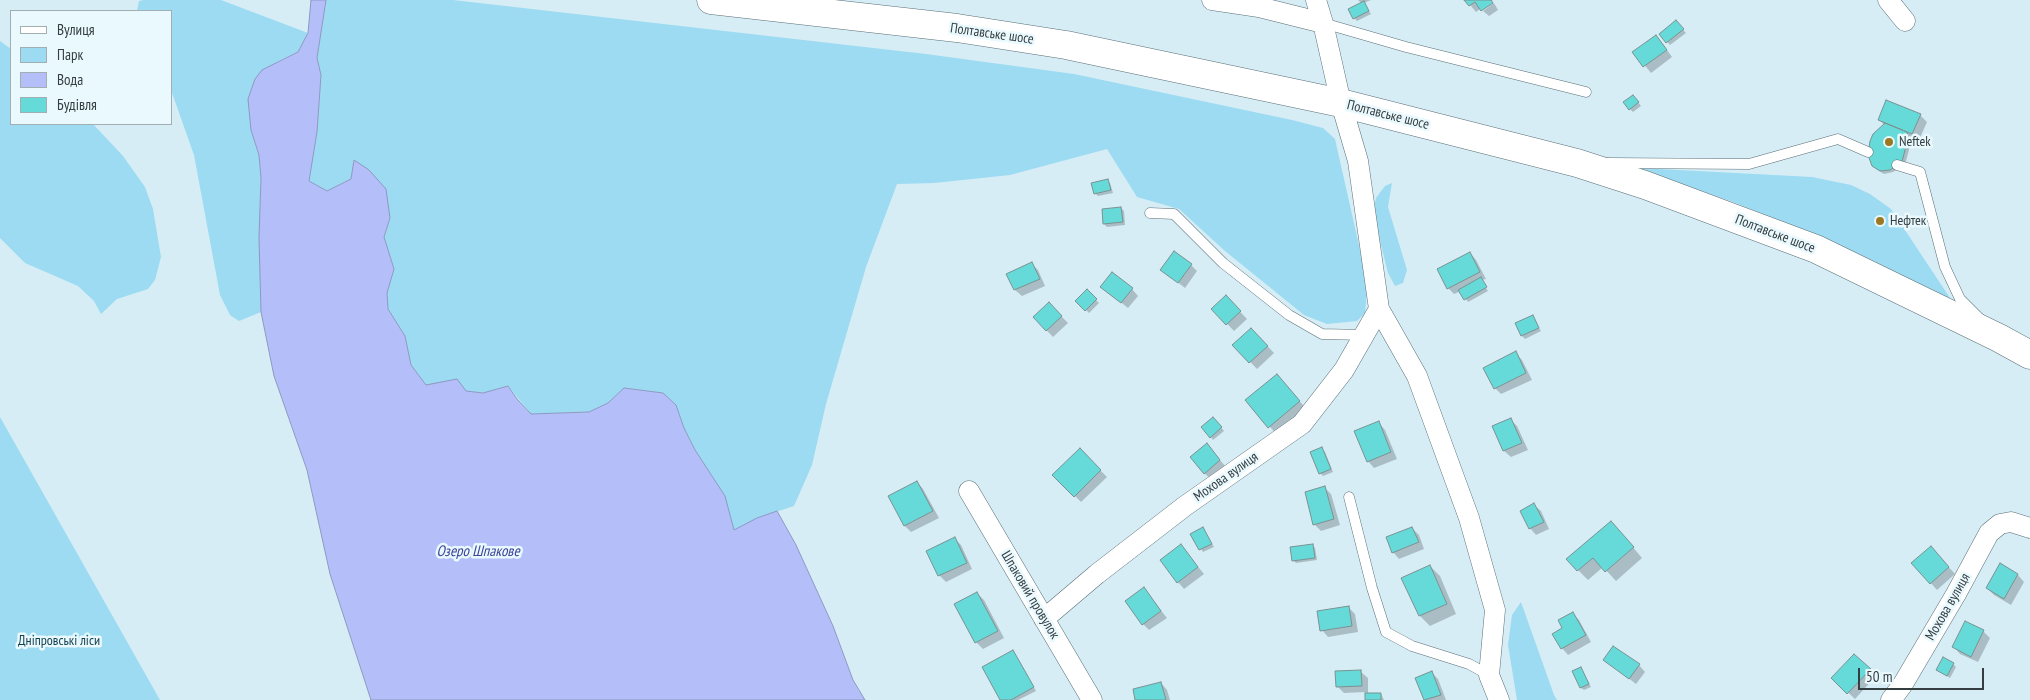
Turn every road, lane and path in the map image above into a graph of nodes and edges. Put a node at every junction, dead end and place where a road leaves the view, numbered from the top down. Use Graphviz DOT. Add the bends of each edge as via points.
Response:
graph roads {
  1 [pos="711,0"];
  2 [pos="1212,0"];
  3 [pos="1316,0"];
  4 [pos="1888,0"];
  5 [pos="1905,21"];
  6 [pos="1323,23"];
  7 [pos="1586,92"];
  8 [pos="1340,103"];
  9 [pos="1868,152"];
  10 [pos="1577,163"];
  11 [pos="1897,165"];
  12 [pos="1150,213"];
  13 [pos="1379,309"];
  14 [pos="1364,336"];
  15 [pos="2000,338"];
  16 [pos="2030,355"];
  17 [pos="969,491"];
  18 [pos="1349,497"];
  19 [pos="2030,528"];
  20 [pos="1044,619"];
  21 [pos="1489,674"];
  22 [pos="1092,700"];
  23 [pos="1499,700"];
  24 [pos="1891,700"];
  1 -- 8 [label="main road, Полтавське шосе" via="957,28 1066,45"];
  2 -- 6 [label="street" via="1259,7"];
  3 -- 6 [label="street"];
  4 -- 5 [label="street"];
  6 -- 7 [label="lane"];
  6 -- 8 [label="street"];
  8 -- 10 [label="main road, Полтавське шосе"];
  8 -- 13 [label="street" via="1358,161"];
  9 -- 10 [label="lane" via="1838,139 1749,164"];
  10 -- 15 [label="main road, Полтавське шосе" via="1816,249"];
  11 -- 15 [label="lane" via="1920,172 1945,267 1960,299"];
  12 -- 14 [label="lane" via="1174,214 1223,263 1289,315 1322,334"];
  13 -- 14 [label="street, Мохова вулиця"];
  13 -- 21 [label="street" via="1417,376 1469,518 1495,610"];
  14 -- 20 [label="street, Мохова вулиця" via="1344,370 1302,424 1185,506"];
  15 -- 16 [label="main road, Полтавське шосе"];
  17 -- 20 [label="street, Шпаковий провулок"];
  18 -- 21 [label="lane" via="1386,632 1412,646 1469,664"];
  19 -- 24 [label="street, Мохова вулиця" via="2011,522 2000,524 1989,533 1947,610"];
  20 -- 22 [label="street, Шпаковий провулок"];
  21 -- 23 [label="street"];
}
